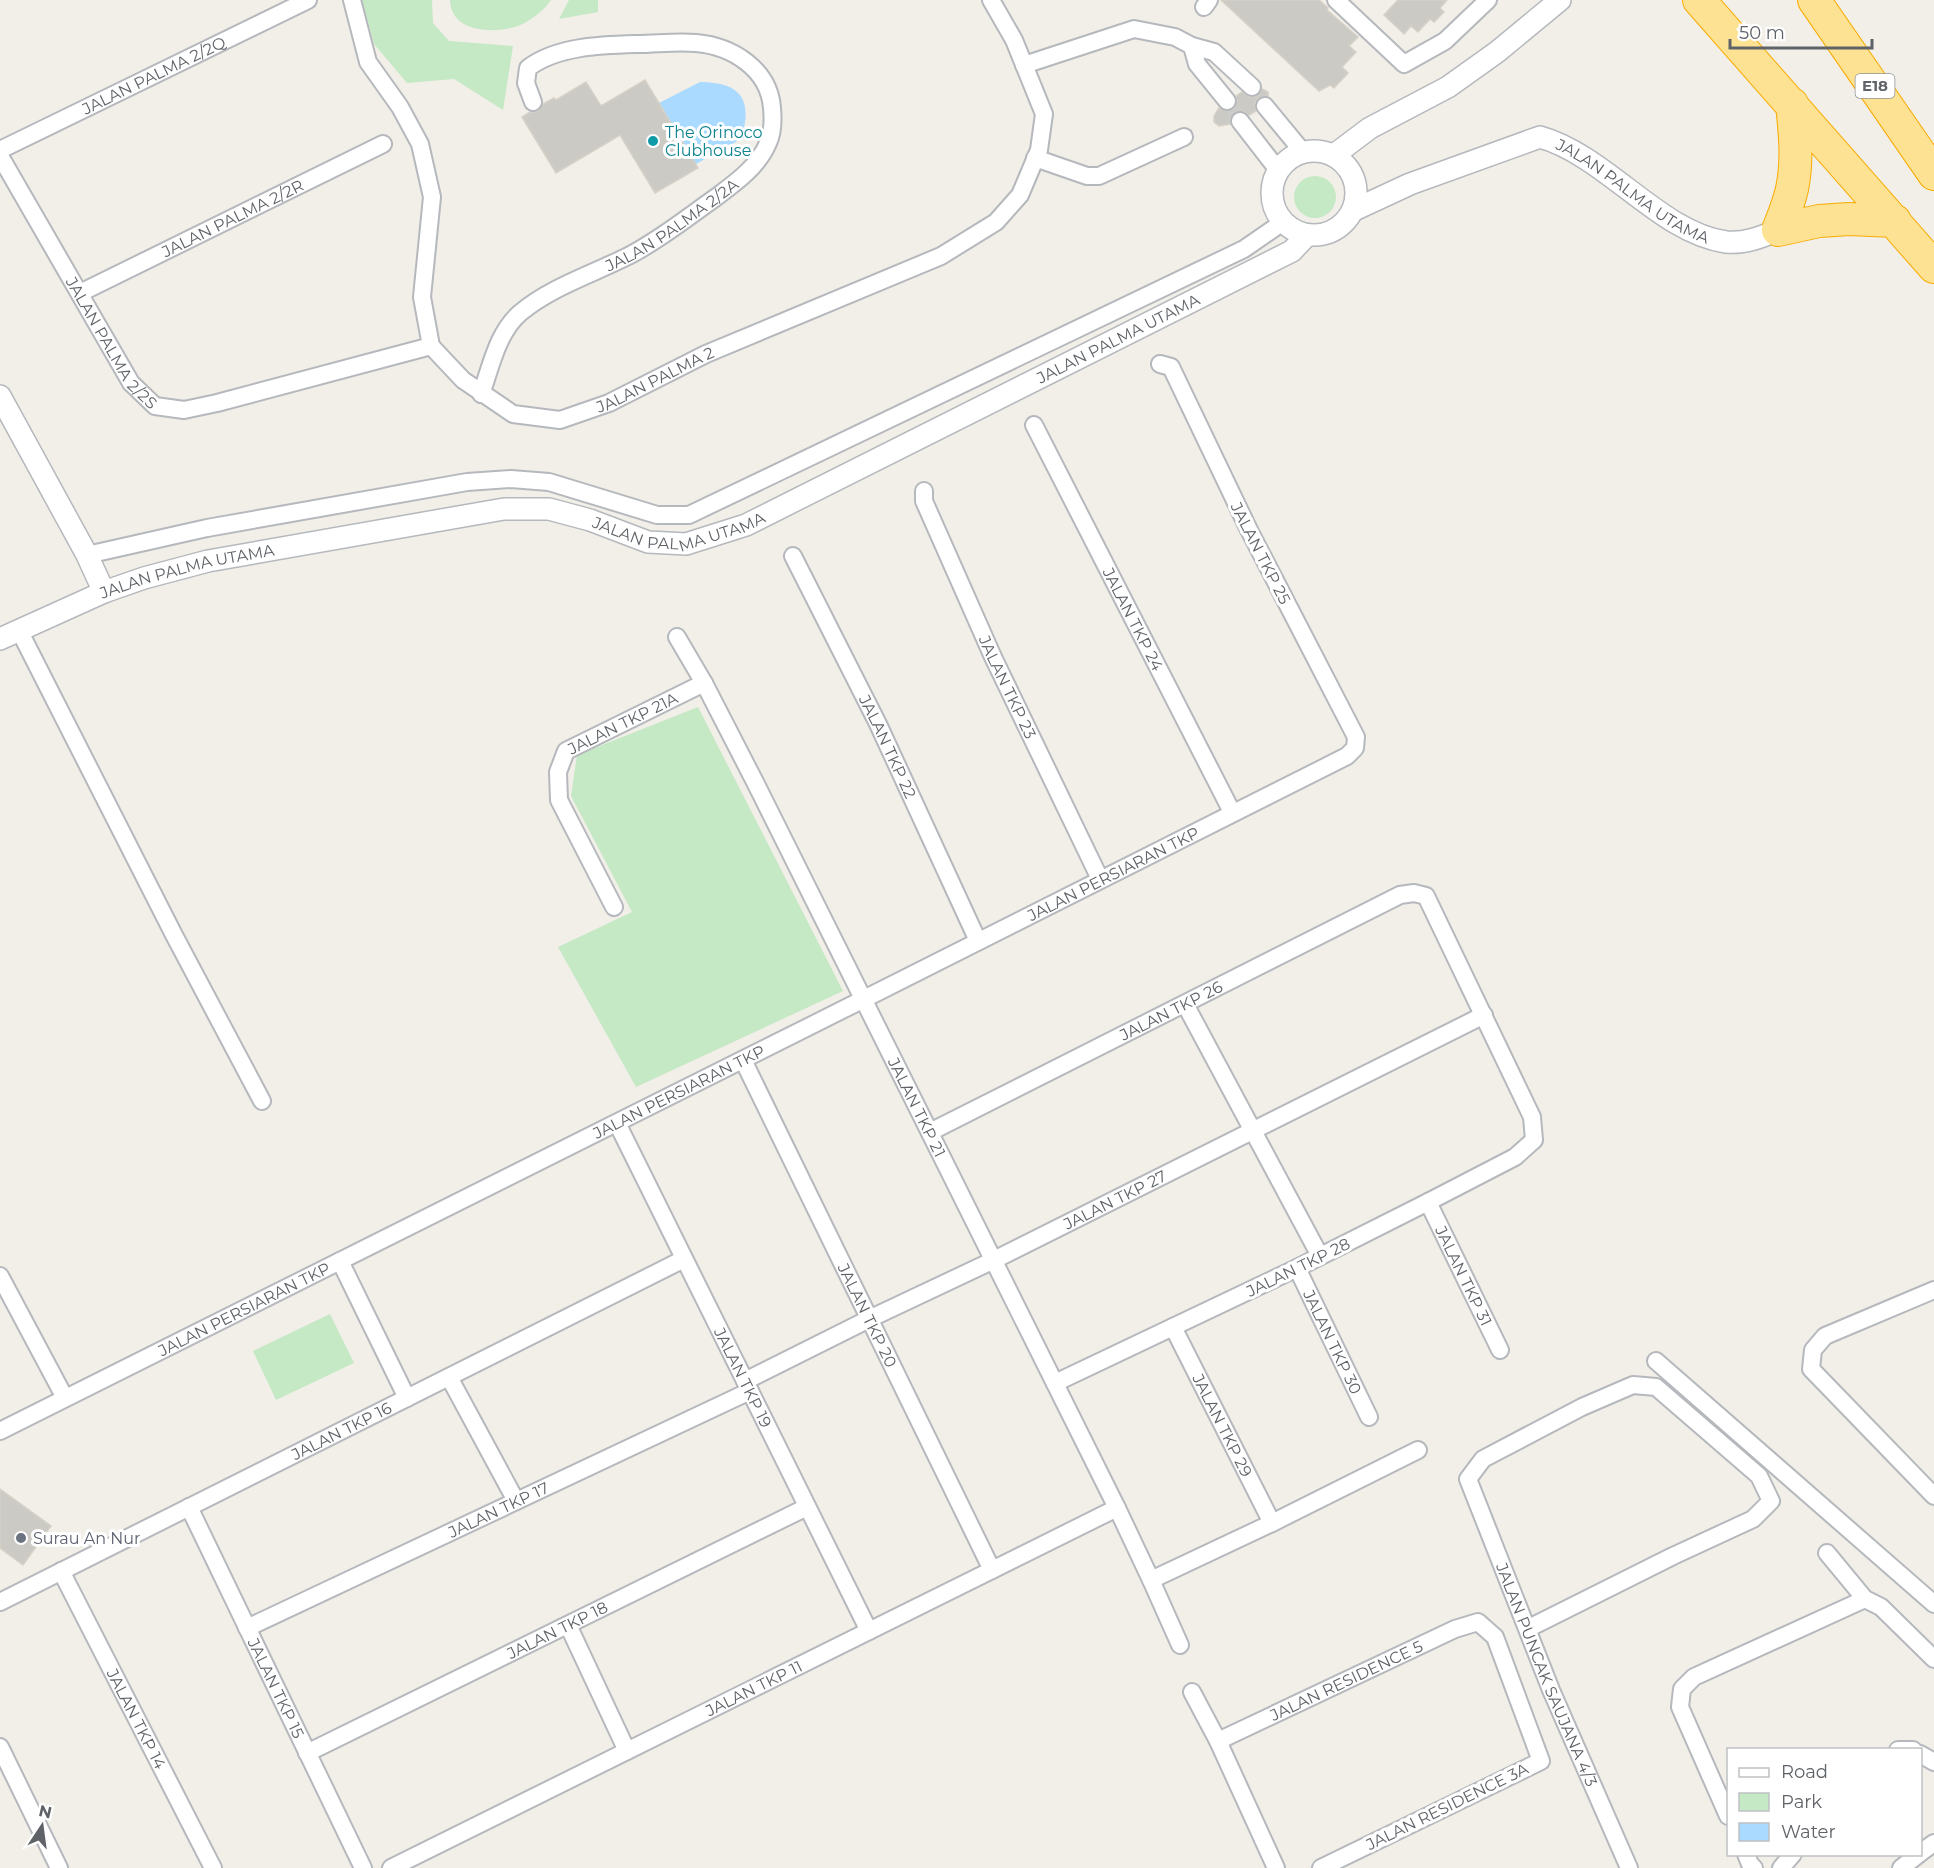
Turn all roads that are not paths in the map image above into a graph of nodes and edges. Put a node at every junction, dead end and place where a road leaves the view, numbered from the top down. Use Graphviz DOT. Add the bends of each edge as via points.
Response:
graph roads {
  1 [pos="308,0"];
  2 [pos="352,0"];
  3 [pos="992,0"];
  4 [pos="1336,0"];
  5 [pos="1488,0"];
  6 [pos="1560,0"];
  7 [pos="1699,0"];
  8 [pos="1814,0"];
  9 [pos="1192,46"];
  10 [pos="1024,65"];
  11 [pos="1252,87"];
  12 [pos="1227,101"];
  13 [pos="532,102"];
  14 [pos="1792,104"];
  15 [pos="1265,106"];
  16 [pos="1240,121"];
  17 [pos="1184,136"];
  18 [pos="383,144"];
  19 [pos="0,150"];
  20 [pos="1303,152"];
  21 [pos="1334,155"];
  22 [pos="0,156"];
  23 [pos="1035,158"];
  24 [pos="1278,170"];
  25 [pos="1934,174"];
  26 [pos="1354,210"];
  27 [pos="1895,221"];
  28 [pos="1283,222"];
  29 [pos="1778,230"];
  30 [pos="1307,235"];
  31 [pos="1934,267"];
  32 [pos="80,293"];
  33 [pos="430,346"];
  34 [pos="1160,364"];
  35 [pos="481,394"];
  36 [pos="0,396"];
  37 [pos="1034,426"];
  38 [pos="924,491"];
  39 [pos="87,555"];
  40 [pos="793,556"];
  41 [pos="104,592"];
  42 [pos="9,634"];
  43 [pos="677,637"];
  44 [pos="704,683"];
  45 [pos="1355,748"];
  46 [pos="1232,812"];
  47 [pos="1100,879"];
  48 [pos="614,907"];
  49 [pos="978,941"];
  50 [pos="864,999"];
  51 [pos="1185,1004"];
  52 [pos="1484,1015"];
  53 [pos="743,1060"];
  54 [pos="262,1101"];
  55 [pos="617,1123"];
  56 [pos="1253,1131"];
  57 [pos="930,1132"];
  58 [pos="1428,1202"];
  59 [pos="1320,1257"];
  60 [pos="684,1259"];
  61 [pos="994,1260"];
  62 [pos="340,1261"];
  63 [pos="1297,1268"];
  64 [pos="0,1276"];
  65 [pos="1934,1290"];
  66 [pos="4,1295"];
  67 [pos="869,1319"];
  68 [pos="1173,1327"];
  69 [pos="1500,1350"];
  70 [pos="1656,1361"];
  71 [pos="449,1377"];
  72 [pos="1055,1383"];
  73 [pos="748,1386"];
  74 [pos="65,1398"];
  75 [pos="407,1398"];
  76 [pos="1369,1417"];
  77 [pos="0,1431"];
  78 [pos="1418,1450"];
  79 [pos="1934,1496"];
  80 [pos="516,1501"];
  81 [pos="189,1507"];
  82 [pos="807,1507"];
  83 [pos="1117,1508"];
  84 [pos="1272,1523"];
  85 [pos="1827,1553"];
  86 [pos="992,1570"];
  87 [pos="62,1571"];
  88 [pos="1151,1580"];
  89 [pos="1865,1599"];
  90 [pos="0,1602"];
  91 [pos="1934,1604"];
  92 [pos="568,1625"];
  93 [pos="247,1628"];
  94 [pos="1527,1629"];
  95 [pos="869,1631"];
  96 [pos="1180,1645"];
  97 [pos="1934,1659"];
  98 [pos="1192,1692"];
  99 [pos="1218,1742"];
  100 [pos="0,1747"];
  101 [pos="627,1751"];
  102 [pos="308,1753"];
  103 [pos="1541,1761"];
  104 [pos="1727,1814"];
  105 [pos="1934,1843"];
  106 [pos="1922,1852"];
  107 [pos="1791,1856"];
  108 [pos="1917,1856"];
  109 [pos="59,1868"];
  110 [pos="213,1868"];
  111 [pos="363,1868"];
  112 [pos="391,1868"];
  113 [pos="1276,1868"];
  114 [pos="1321,1868"];
  115 [pos="1629,1868"];
  116 [pos="1782,1868"];
  117 [pos="1900,1868"];
  1 -- 19 [label="street, JALAN PALMA 2/2Q"];
  2 -- 33 [label="street" via="368,62 420,144 432,197 422,297"];
  3 -- 10 [label="street, JALAN PALMA 2"];
  4 -- 5 [label="street" via="1404,64 1445,41"];
  6 -- 21 [label="street" via="1448,87 1370,128"];
  7 -- 14 [label="highway"];
  8 -- 25 [label="highway, E18"];
  9 -- 10 [label="street" via="1134,29"];
  9 -- 11 [label="street" via="1214,52"];
  9 -- 12 [label="street" via="1197,64"];
  10 -- 23 [label="street, JALAN PALMA 2" via="1044,114"];
  13 -- 35 [label="street, JALAN PALMA 2/2A" via="526,83 528,68 540,59 594,45 697,43 726,51 752,65 765,80 773,117 769,141 758,162 725,190 633,254 543,296 519,314 501,336"];
  14 -- 27 [label="highway"];
  14 -- 29 [label="highway" via="1796,168"];
  15 -- 20 [label="street"];
  16 -- 24 [label="street"];
  17 -- 23 [label="street" via="1099,176 1087,176"];
  18 -- 32 [label="street, JALAN PALMA 2/2R"];
  20 -- 21 [label="street"];
  20 -- 24 [label="street"];
  21 -- 26 [label="street" via="1348,168 1356,184"];
  22 -- 32 [label="street, JALAN PALMA 2/2S"];
  23 -- 35 [label="street, JALAN PALMA 2" via="1020,195 996,222 941,256 706,354 609,403 560,420 513,414"];
  24 -- 28 [label="street" via="1272,196"];
  26 -- 29 [label="street, JALAN PALMA UTAMA" via="1410,184 1540,137 1604,170 1697,235 1727,242 1754,240"];
  26 -- 30 [label="street" via="1335,230"];
  27 -- 29 [label="highway" via="1819,221"];
  27 -- 31 [label="highway"];
  28 -- 30 [label="street"];
  28 -- 39 [label="street" via="1244,249 689,515 657,515 549,482 511,479 467,482 207,528"];
  30 -- 41 [label="street, JALAN PALMA UTAMA" via="1292,251 746,525 686,544 648,543 549,509 504,509 208,561"];
  32 -- 33 [label="street, JALAN PALMA 2/2S" via="130,382 155,406 184,410 217,403"];
  33 -- 35 [label="street, JALAN PALMA 2"];
  34 -- 45 [label="street, JALAN TKP 25" via="1171,368 1356,737"];
  36 -- 39 [label="street"];
  37 -- 46 [label="street, JALAN TKP 24"];
  38 -- 47 [label="street, JALAN TKP 23" via="924,501 993,657"];
  39 -- 41 [label="street"];
  40 -- 49 [label="street, JALAN TKP 22" via="878,724"];
  41 -- 42 [label="street, JALAN PALMA UTAMA"];
  42 -- 54 [label="street"];
  43 -- 44 [label="street, JALAN TKP 21"];
  44 -- 48 [label="street, JALAN TKP 21A" via="566,751 558,772 559,800"];
  44 -- 50 [label="street, JALAN TKP 21"];
  45 -- 46 [label="street, JALAN PERSIARAN TKP" via="1347,756"];
  46 -- 47 [label="street, JALAN PERSIARAN TKP"];
  47 -- 49 [label="street, JALAN PERSIARAN TKP"];
  49 -- 50 [label="street, JALAN PERSIARAN TKP"];
  50 -- 53 [label="street, JALAN PERSIARAN TKP"];
  50 -- 57 [label="street, JALAN TKP 21"];
  51 -- 52 [label="street, JALAN TKP 26" via="1400,895 1414,893 1426,896"];
  51 -- 56 [label="street"];
  51 -- 57 [label="street, JALAN TKP 26"];
  52 -- 56 [label="street, JALAN TKP 27"];
  52 -- 58 [label="street, JALAN TKP 28" via="1532,1117 1534,1140 1515,1157"];
  53 -- 55 [label="street, JALAN PERSIARAN TKP"];
  53 -- 67 [label="street, JALAN TKP 20"];
  55 -- 60 [label="street, JALAN TKP 19"];
  55 -- 62 [label="street, JALAN PERSIARAN TKP"];
  56 -- 59 [label="street"];
  56 -- 61 [label="street, JALAN TKP 27"];
  57 -- 61 [label="street, JALAN TKP 21"];
  58 -- 59 [label="street, JALAN TKP 28"];
  58 -- 69 [label="street, JALAN TKP 31"];
  59 -- 63 [label="street, JALAN TKP 28"];
  60 -- 71 [label="street, JALAN TKP 16"];
  60 -- 73 [label="street, JALAN TKP 19"];
  61 -- 67 [label="street, JALAN TKP 27"];
  61 -- 72 [label="street, JALAN TKP 21"];
  62 -- 74 [label="street, JALAN PERSIARAN TKP"];
  62 -- 75 [label="street"];
  63 -- 68 [label="street, JALAN TKP 28"];
  63 -- 76 [label="street, JALAN TKP 30"];
  64 -- 66 [label="street"];
  65 -- 79 [label="street" via="1826,1335 1813,1350 1811,1368"];
  66 -- 74 [label="street"];
  67 -- 73 [label="street, JALAN TKP 27"];
  67 -- 86 [label="street, JALAN TKP 20"];
  68 -- 72 [label="street, JALAN TKP 28"];
  68 -- 84 [label="street, JALAN TKP 29"];
  70 -- 91 [label="street"];
  71 -- 75 [label="street, JALAN TKP 16"];
  71 -- 80 [label="street"];
  72 -- 83 [label="street, JALAN TKP 21"];
  73 -- 80 [label="street, JALAN TKP 17"];
  73 -- 82 [label="street, JALAN TKP 19"];
  74 -- 77 [label="street, JALAN PERSIARAN TKP"];
  75 -- 81 [label="street, JALAN TKP 16"];
  78 -- 84 [label="street"];
  80 -- 93 [label="street, JALAN TKP 17"];
  81 -- 87 [label="street, JALAN TKP 16"];
  81 -- 93 [label="street, JALAN TKP 15"];
  82 -- 92 [label="street, JALAN TKP 18"];
  82 -- 95 [label="street, JALAN TKP 19"];
  83 -- 86 [label="street, JALAN TKP 11"];
  83 -- 88 [label="street, JALAN TKP 21"];
  84 -- 88 [label="street"];
  85 -- 89 [label="street"];
  86 -- 95 [label="street, JALAN TKP 11"];
  87 -- 90 [label="street, JALAN TKP 16"];
  87 -- 110 [label="street, JALAN TKP 14"];
  88 -- 96 [label="street, JALAN TKP 21"];
  89 -- 97 [label="street" via="1881,1607"];
  89 -- 104 [label="street" via="1694,1677 1682,1689 1680,1707"];
  92 -- 101 [label="street"];
  92 -- 102 [label="street, JALAN TKP 18"];
  93 -- 102 [label="street, JALAN TKP 15"];
  94 -- 94 [label="street, JALAN PUNCAK SAUJANA 4/3" via="1468,1479 1484,1459 1633,1385 1656,1387 1759,1476 1771,1501 1753,1519"];
  94 -- 115 [label="street, JALAN PUNCAK SAUJANA 4/3"];
  95 -- 101 [label="street, JALAN TKP 11"];
  98 -- 99 [label="street"];
  99 -- 103 [label="street, JALAN RESIDENCE 5" via="1455,1629 1478,1622 1495,1637"];
  99 -- 113 [label="street"];
  100 -- 109 [label="street"];
  101 -- 112 [label="street, JALAN TKP 11"];
  102 -- 111 [label="street, JALAN TKP 15"];
  103 -- 114 [label="street, JALAN RESIDENCE 3A"];
  105 -- 106 [label="street"];
  107 -- 116 [label="street"];
  108 -- 117 [label="street"];
}
